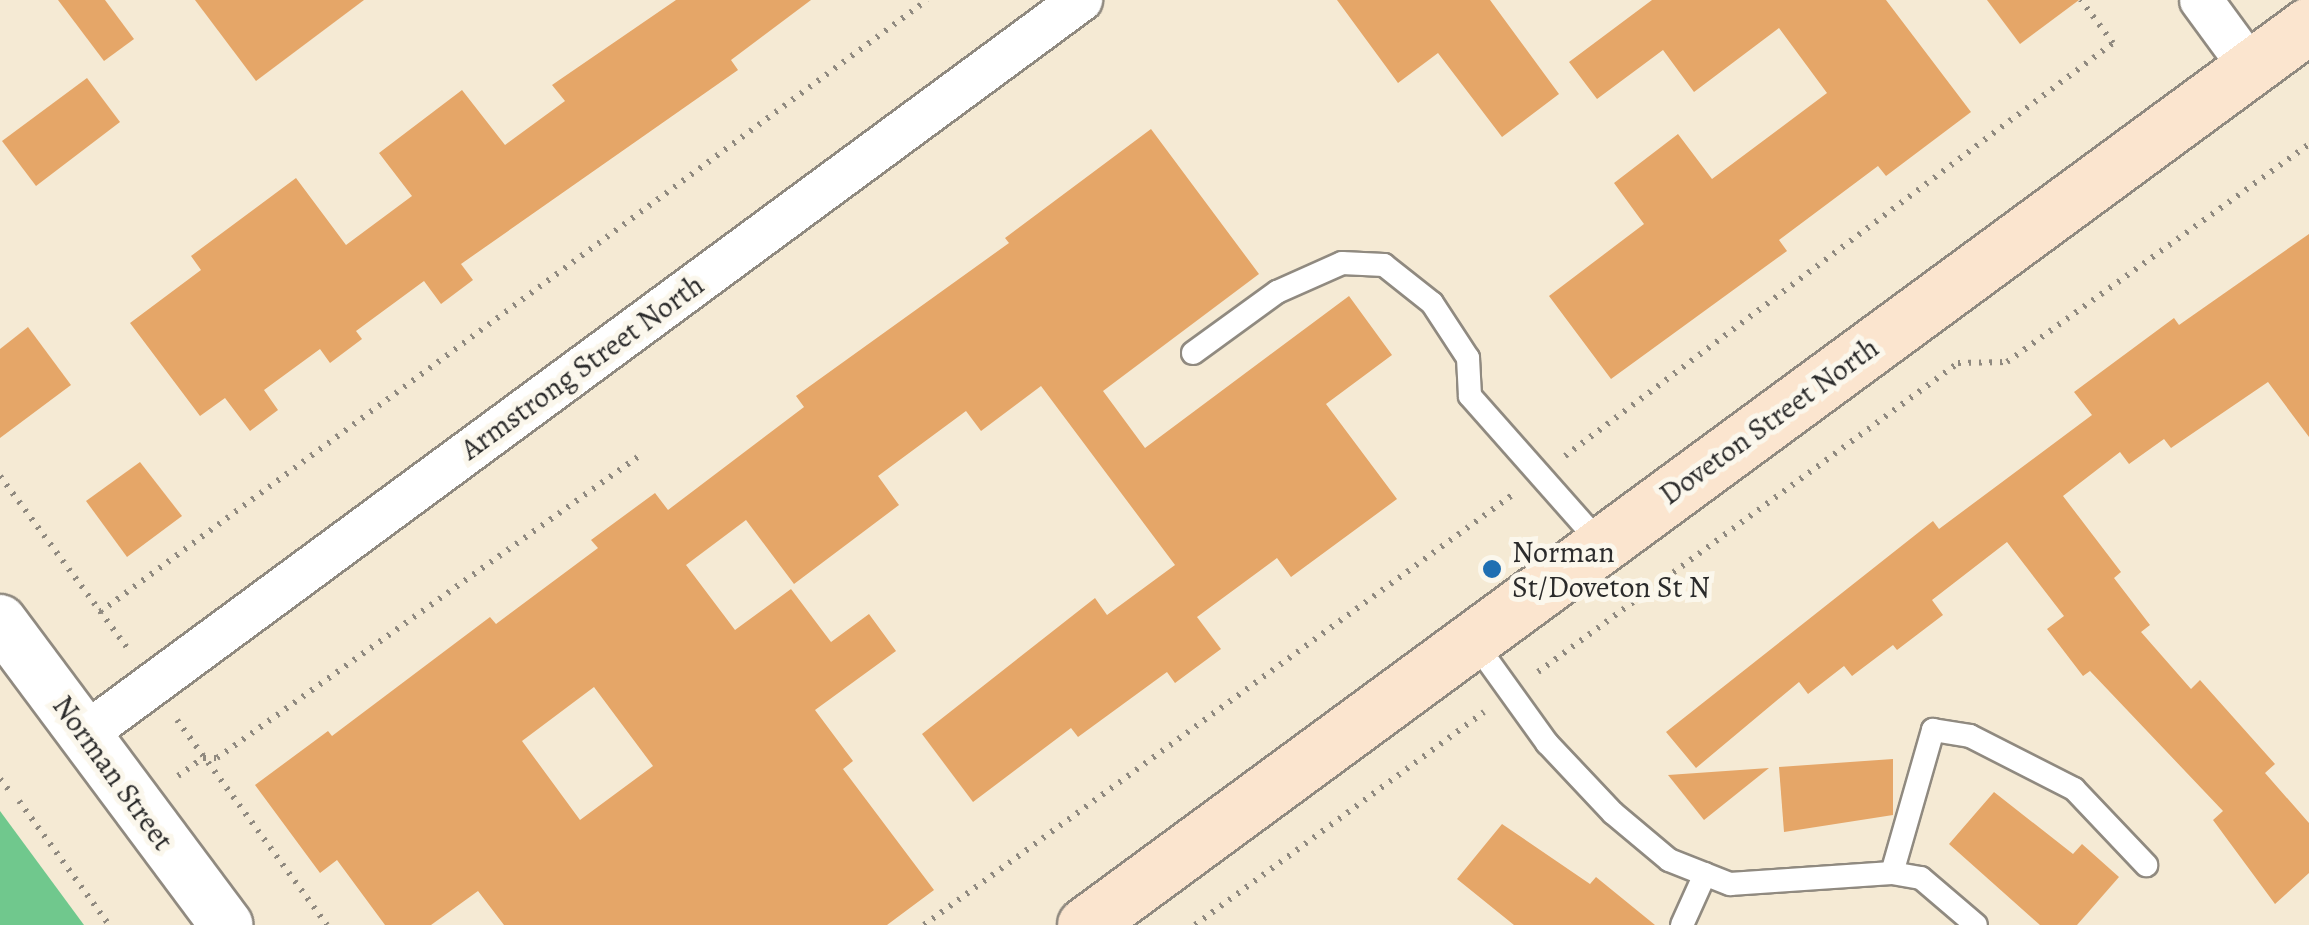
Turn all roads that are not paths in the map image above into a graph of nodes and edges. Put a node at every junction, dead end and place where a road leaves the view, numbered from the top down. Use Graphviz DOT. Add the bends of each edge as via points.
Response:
graph roads {
  1 [pos="1081,0"];
  2 [pos="2201,0"];
  3 [pos="2304,39"];
  4 [pos="2250,67"];
  5 [pos="1193,353"];
  6 [pos="1600,544"];
  7 [pos="0,620"];
  8 [pos="1473,640"];
  9 [pos="84,734"];
  10 [pos="2146,865"];
  11 [pos="1892,872"];
  12 [pos="1705,874"];
  13 [pos="227,925"];
  14 [pos="1085,925"];
  15 [pos="1682,925"];
  16 [pos="1976,925"];
  1 -- 9 [label="street, Armstrong Street North"];
  2 -- 4 [label="street"];
  3 -- 4 [label="main road, Doveton Street North"];
  4 -- 6 [label="main road, Doveton Street North"];
  5 -- 6 [label="lane" via="1277,292 1342,263 1384,265 1432,304 1468,358 1470,396"];
  6 -- 8 [label="main road, Doveton Street North"];
  7 -- 9 [label="street, Norman Street"];
  8 -- 12 [label="lane" via="1547,743 1613,812 1669,860"];
  8 -- 14 [label="main road, Doveton Street North"];
  9 -- 13 [label="street, Norman Street"];
  10 -- 11 [label="lane" via="2074,789 1970,736 1933,730"];
  11 -- 12 [label="lane" via="1791,884 1730,884"];
  11 -- 16 [label="lane" via="1921,878"];
  12 -- 15 [label="lane"];
}
